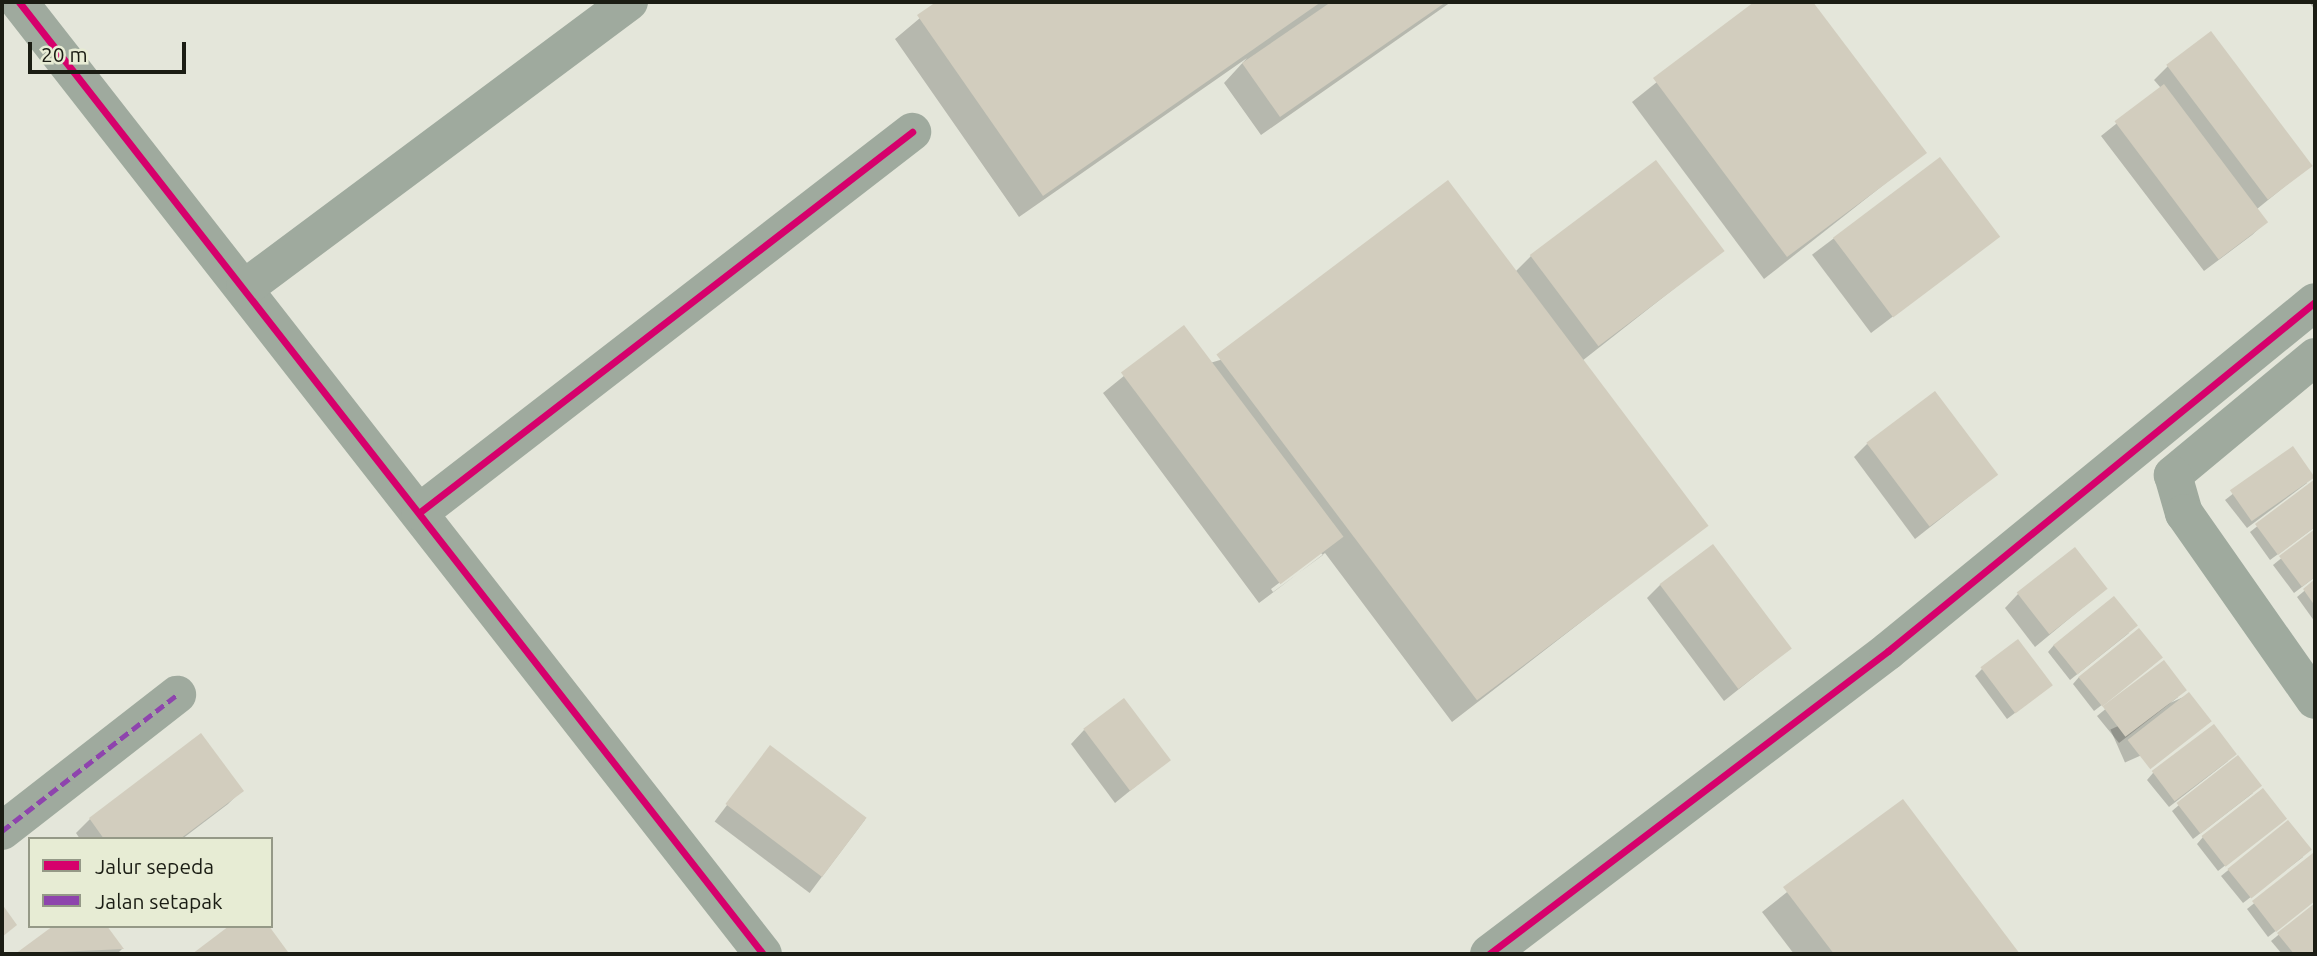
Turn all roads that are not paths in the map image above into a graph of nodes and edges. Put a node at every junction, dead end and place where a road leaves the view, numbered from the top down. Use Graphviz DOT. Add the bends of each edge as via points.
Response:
graph roads {
  1 [pos="19,2"];
  2 [pos="629,2"];
  3 [pos="912,132"];
  4 [pos="245,288"];
  5 [pos="2315,302"];
  6 [pos="2315,357"];
  7 [pos="420,512"];
  8 [pos="177,695"];
  9 [pos="2315,700"];
  10 [pos="2,831"];
  11 [pos="763,954"];
  12 [pos="1489,954"];
  1 -- 4 [label="street"];
  2 -- 4 [label="street"];
  3 -- 7 [label="street"];
  4 -- 7 [label="street"];
  5 -- 12 [label="street" via="1888,651"];
  6 -- 9 [label="street" via="2173,475 2184,513"];
  7 -- 11 [label="street"];
  8 -- 10 [label="street"];
}
